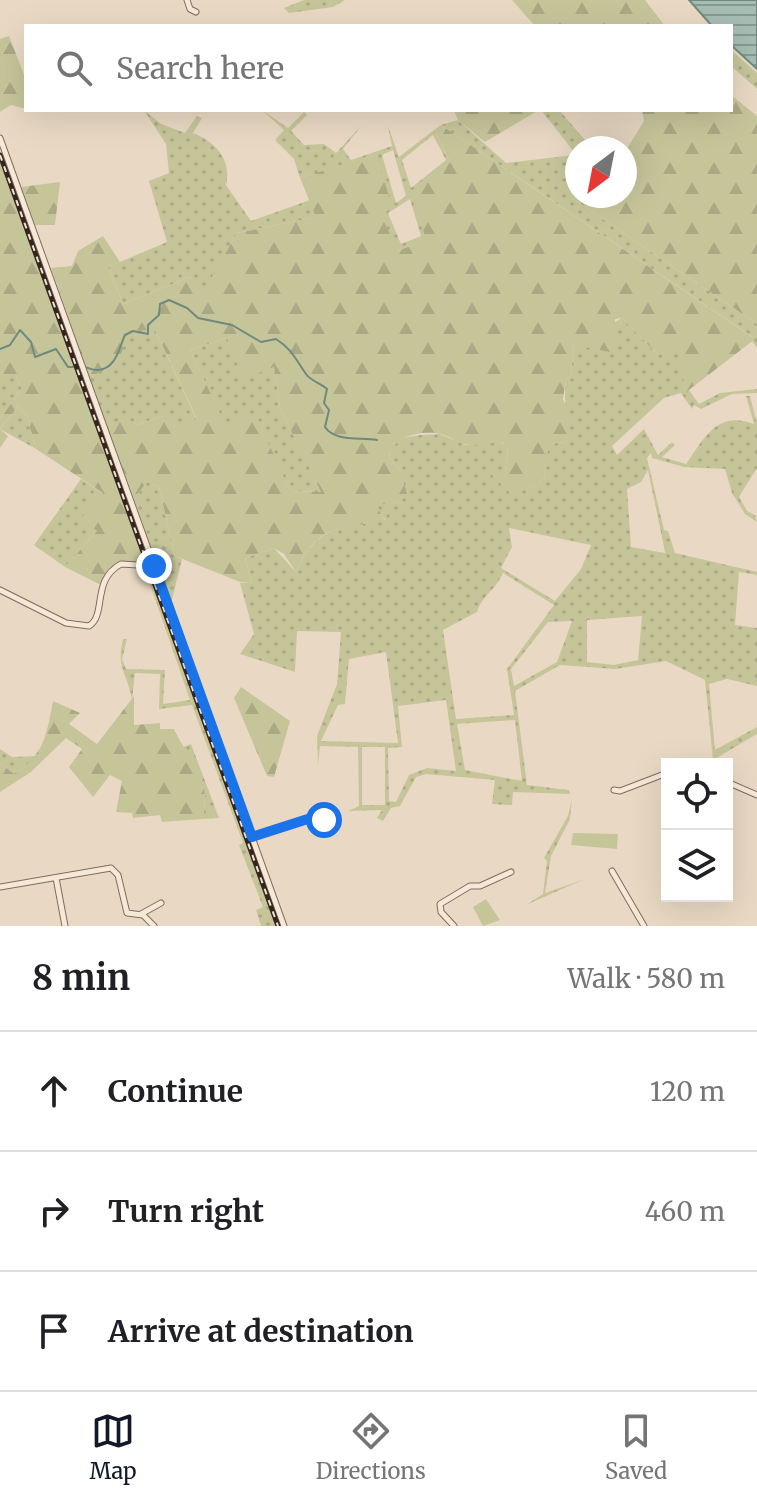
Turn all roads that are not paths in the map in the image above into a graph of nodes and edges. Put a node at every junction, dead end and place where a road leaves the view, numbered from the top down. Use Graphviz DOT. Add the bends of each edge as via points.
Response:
graph roads {
  1 [pos="187,0"];
  2 [pos="196,12"];
  3 [pos="0,138"];
  4 [pos="154,566"];
  5 [pos="0,590"];
  6 [pos="661,775"];
  7 [pos="733,785"];
  8 [pos="614,790"];
  9 [pos="757,795"];
  10 [pos="327,828"];
  11 [pos="252,837"];
  12 [pos="612,871"];
  13 [pos="511,872"];
  14 [pos="56,878"];
  15 [pos="0,887"];
  16 [pos="161,903"];
  17 [pos="140,915"];
  18 [pos="65,926"];
  19 [pos="154,926"];
  20 [pos="284,926"];
  21 [pos="454,926"];
  22 [pos="644,926"];
  1 -- 2 [label="street"];
  3 -- 4 [label="street"];
  4 -- 5 [label="street" via="121,564 108,573 96,620 89,626 66,623"];
  4 -- 11 [label="street"];
  6 -- 8 [label="street"];
  7 -- 9 [label="street"];
  10 -- 11 [label="street" via="319,816"];
  11 -- 20 [label="street"];
  12 -- 22 [label="street"];
  13 -- 21 [label="street" via="470,886 440,904"];
  14 -- 15 [label="street"];
  14 -- 17 [label="street" via="114,869 127,913"];
  14 -- 18 [label="street"];
  16 -- 17 [label="street"];
  17 -- 19 [label="street"];
}
